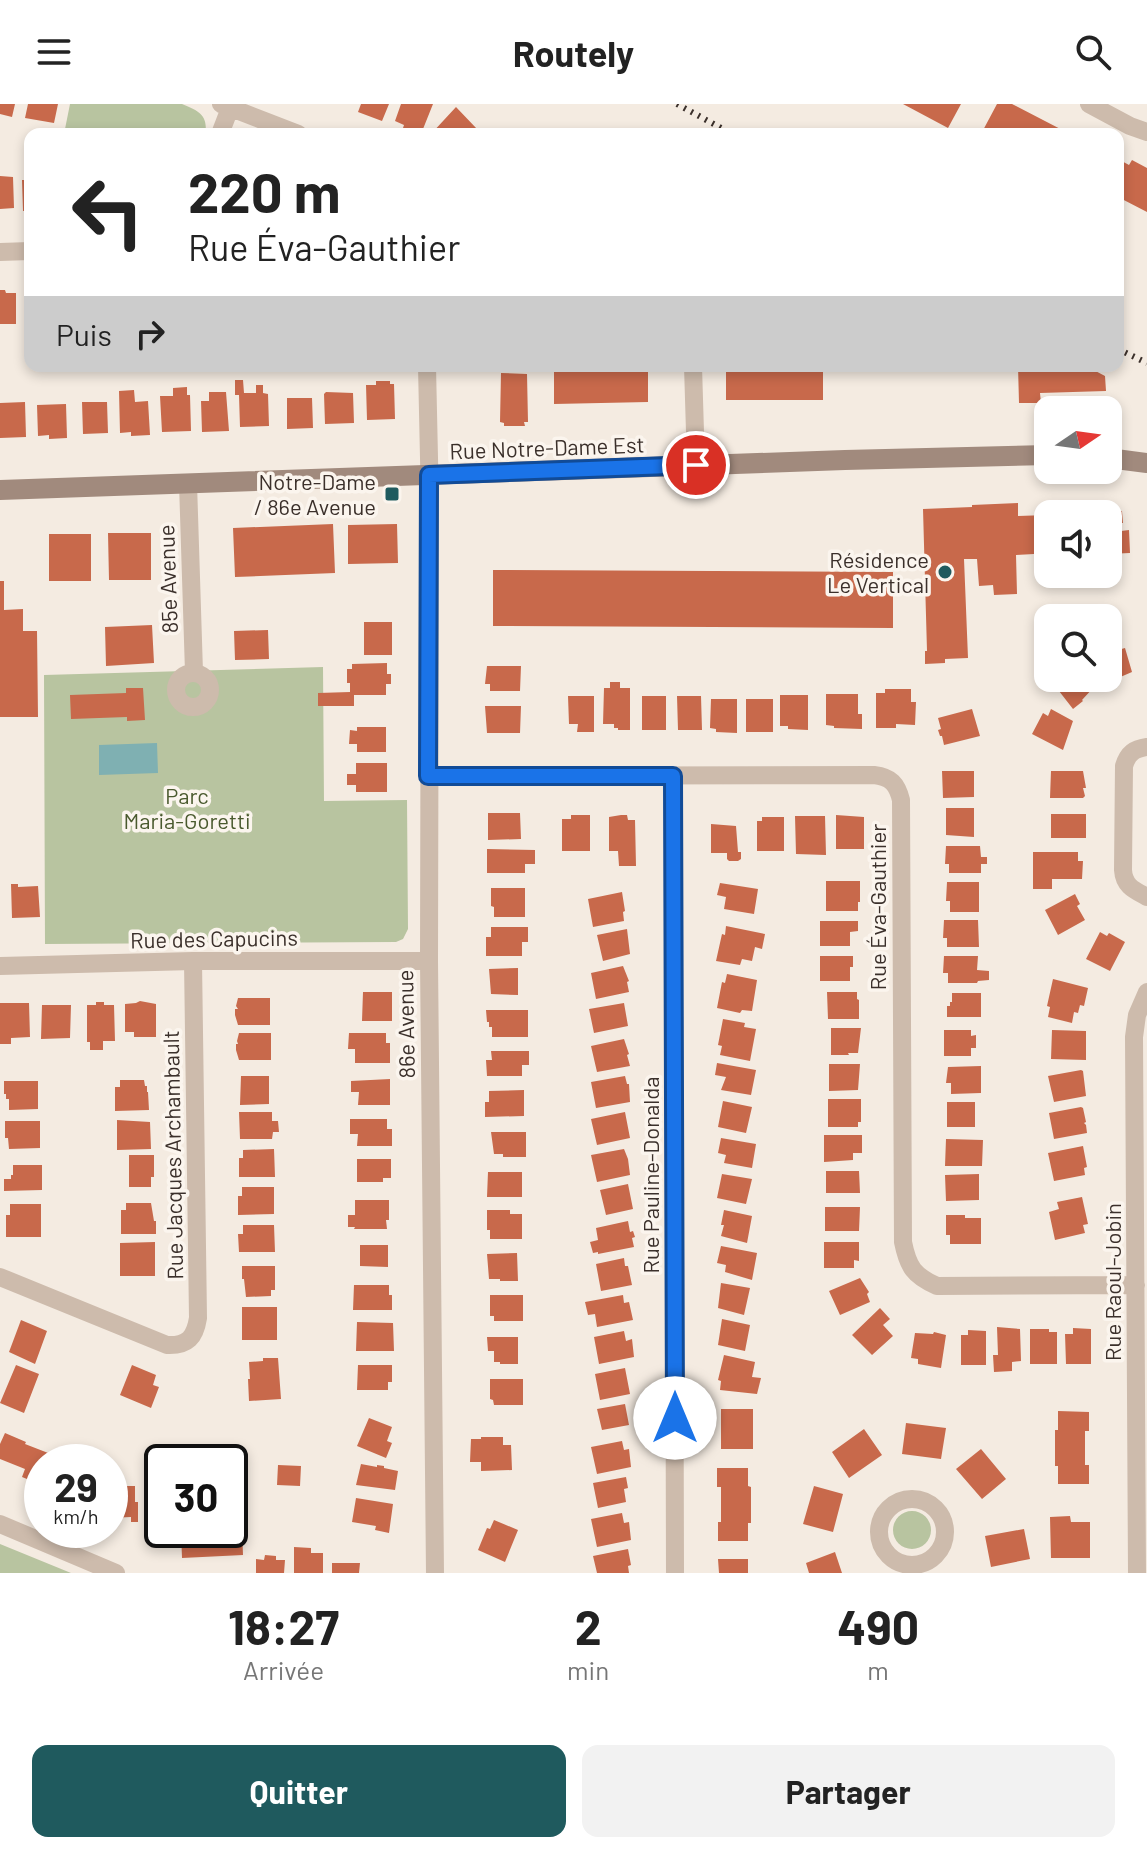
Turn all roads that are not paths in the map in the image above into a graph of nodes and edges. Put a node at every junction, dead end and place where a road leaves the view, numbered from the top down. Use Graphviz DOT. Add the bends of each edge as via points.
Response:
graph roads {
  1 [pos="1089,104"];
  2 [pos="226,106"];
  3 [pos="221,128"];
  4 [pos="283,128"];
  5 [pos="1147,132"];
  6 [pos="24,251"];
  7 [pos="0,252"];
  8 [pos="427,372"];
  9 [pos="693,372"];
  10 [pos="1034,455"];
  11 [pos="1122,460"];
  12 [pos="1147,463"];
  13 [pos="696,465"];
  14 [pos="429,475"];
  15 [pos="188,483"];
  16 [pos="0,490"];
  17 [pos="194,672"];
  18 [pos="1147,747"];
  19 [pos="428,776"];
  20 [pos="673,776"];
  21 [pos="1147,897"];
  22 [pos="193,961"];
  23 [pos="429,961"];
  24 [pos="0,966"];
  25 [pos="1147,992"];
  26 [pos="1141,1126"];
  27 [pos="0,1277"];
  28 [pos="1136,1285"];
  29 [pos="0,1524"];
  30 [pos="116,1573"];
  31 [pos="435,1573"];
  32 [pos="675,1573"];
  33 [pos="1137,1573"];
  1 -- 5 [label="street"];
  2 -- 3 [label="street"];
  2 -- 4 [label="street"];
  6 -- 7 [label="street"];
  8 -- 14 [label="street, 86e Avenue"];
  9 -- 13 [label="street"];
  10 -- 13 [label="main road, Rue Notre-Dame Est"];
  11 -- 12 [label="main road"];
  13 -- 14 [label="main road, Rue Notre-Dame Est"];
  14 -- 15 [label="main road, Rue Notre-Dame Est"];
  14 -- 19 [label="street, 86e Avenue"];
  15 -- 16 [label="main road, Rue Notre-Dame Est"];
  15 -- 17 [label="street, 85e Avenue"];
  18 -- 21 [label="street" via="1133,751 1124,766 1123,870 1126,884"];
  19 -- 20 [label="street, Rue Éva-Gauthier"];
  19 -- 23 [label="street, 86e Avenue"];
  20 -- 28 [label="street, Rue Éva-Gauthier" via="874,775 893,781 901,800 906,1259 914,1272 937,1286"];
  20 -- 32 [label="street, Rue Pauline-Donalda"];
  22 -- 23 [label="street, Rue des Capucins"];
  22 -- 24 [label="street, Rue des Capucins"];
  22 -- 27 [label="street, Rue Jacques Archambault" via="198,1318 192,1337 167,1345"];
  23 -- 31 [label="street, 86e Avenue"];
  25 -- 26 [label="street, Rue Raoul-Jobin" via="1135,1026"];
  26 -- 28 [label="street, Rue Raoul-Jobin"];
  28 -- 33 [label="street, Rue Raoul-Jobin"];
  29 -- 30 [label="street"];
}
